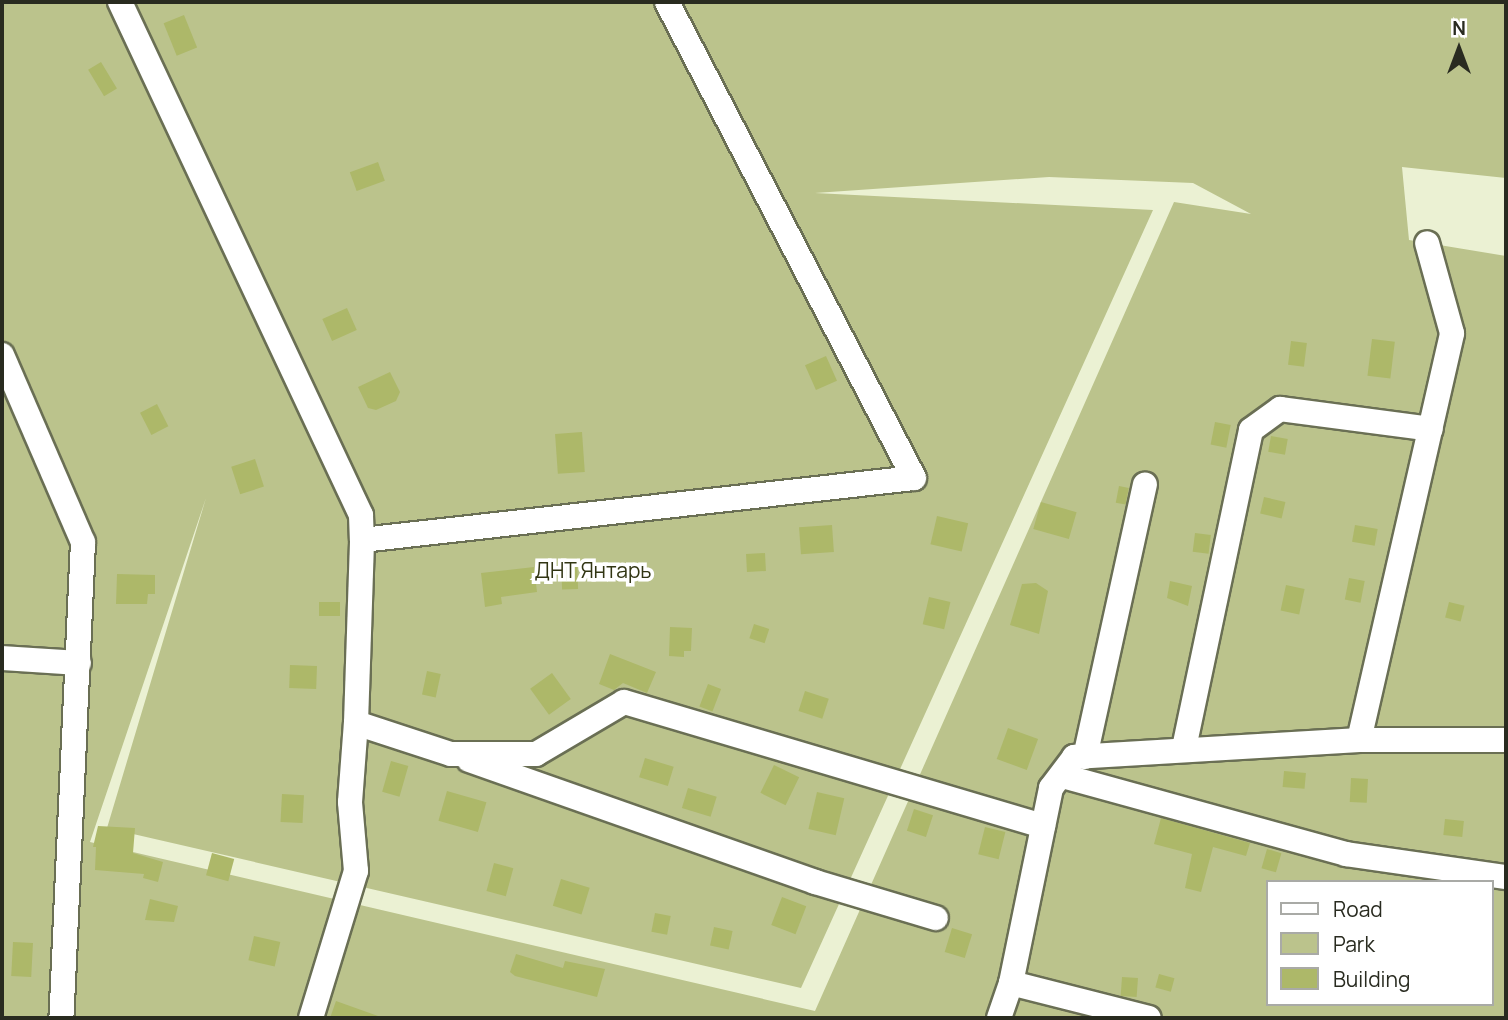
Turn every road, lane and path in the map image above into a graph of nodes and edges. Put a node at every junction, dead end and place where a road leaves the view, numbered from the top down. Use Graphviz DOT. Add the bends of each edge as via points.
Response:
graph roads {
  1 [pos="120,2"];
  2 [pos="667,2"];
  3 [pos="1427,243"];
  4 [pos="2,355"];
  5 [pos="11,397"];
  6 [pos="1431,429"];
  7 [pos="1146,485"];
  8 [pos="362,540"];
  9 [pos="2,658"];
  10 [pos="79,663"];
  11 [pos="356,723"];
  12 [pos="1359,740"];
  13 [pos="1506,740"];
  14 [pos="1184,748"];
  15 [pos="452,754"];
  16 [pos="1085,757"];
  17 [pos="1063,776"];
  18 [pos="1043,826"];
  19 [pos="1506,877"];
  20 [pos="936,918"];
  21 [pos="1011,983"];
  22 [pos="61,1018"];
  23 [pos="311,1018"];
  24 [pos="999,1018"];
  25 [pos="1149,1018"];
  1 -- 8 [label="lane" via="361,515"];
  2 -- 8 [label="lane" via="914,478"];
  3 -- 6 [label="lane" via="1452,333"];
  4 -- 5 [label="lane"];
  5 -- 10 [label="lane" via="83,542"];
  6 -- 12 [label="lane"];
  6 -- 14 [label="lane" via="1280,409 1251,430"];
  7 -- 16 [label="lane"];
  8 -- 11 [label="lane"];
  9 -- 10 [label="lane"];
  10 -- 22 [label="lane"];
  11 -- 15 [label="lane"];
  11 -- 23 [label="lane" via="350,802 356,871"];
  12 -- 13 [label="lane"];
  12 -- 14 [label="lane"];
  14 -- 16 [label="lane"];
  15 -- 18 [label="lane" via="537,754 624,702"];
  15 -- 20 [label="lane" via="815,882"];
  16 -- 17 [label="lane" via="1074,757"];
  17 -- 18 [label="lane" via="1051,788"];
  17 -- 19 [label="lane" via="1346,854"];
  18 -- 21 [label="lane"];
  21 -- 24 [label="lane"];
  21 -- 25 [label="lane"];
}
